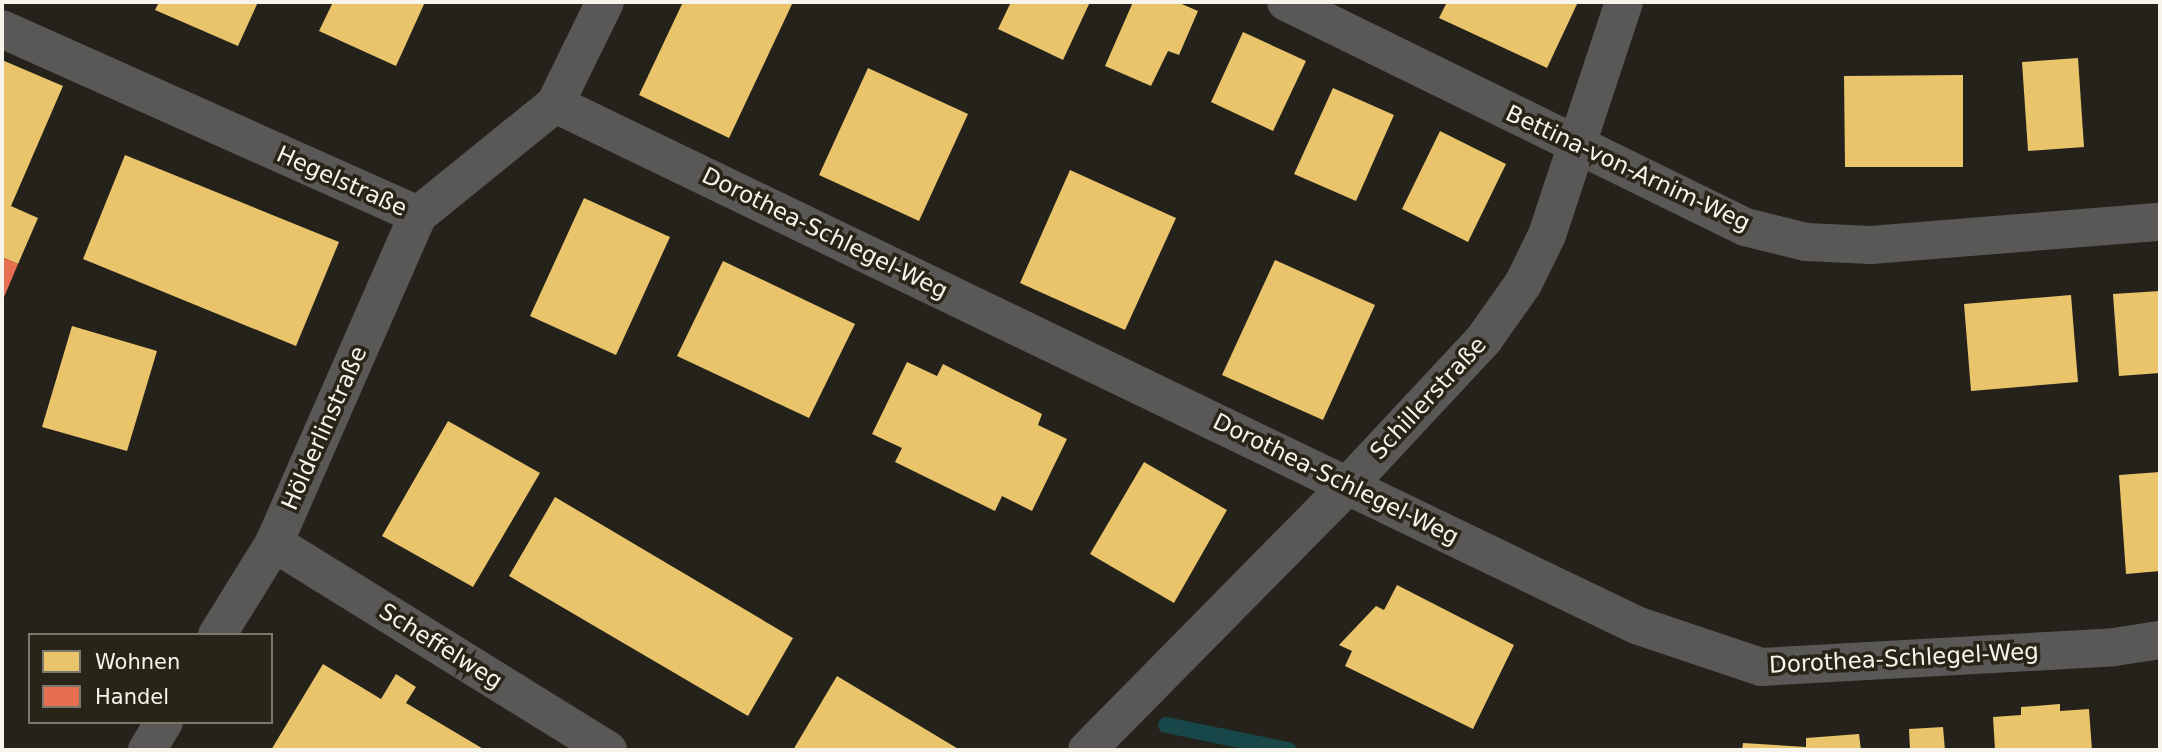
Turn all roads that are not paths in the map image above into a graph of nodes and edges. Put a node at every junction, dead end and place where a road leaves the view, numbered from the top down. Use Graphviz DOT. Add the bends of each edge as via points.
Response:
graph roads {
  1 [pos="605,2"];
  2 [pos="1286,2"];
  3 [pos="1624,2"];
  4 [pos="2,29"];
  5 [pos="555,104"];
  6 [pos="1576,144"];
  7 [pos="418,215"];
  8 [pos="2160,222"];
  9 [pos="1348,485"];
  10 [pos="274,543"];
  11 [pos="218,633"];
  12 [pos="2160,640"];
  13 [pos="163,724"];
  14 [pos="147,750"];
  15 [pos="608,750"];
  16 [pos="1087,750"];
  1 -- 5 [label="street, Hegelstraße"];
  2 -- 6 [label="street, Bettina-von-Arnim-Weg"];
  3 -- 6 [label="street, Schillerstraße"];
  4 -- 7 [label="street, Hegelstraße"];
  5 -- 7 [label="street, Hegelstraße"];
  5 -- 9 [label="street, Dorothea-Schlegel-Weg"];
  6 -- 8 [label="street, Bettina-von-Arnim-Weg" via="1745,227 1806,242 1871,245"];
  6 -- 9 [label="street, Schillerstraße" via="1547,235 1522,284 1484,339"];
  7 -- 10 [label="street, Hölderlinstraße"];
  9 -- 12 [label="street, Dorothea-Schlegel-Weg" via="1636,625 1761,667 2114,647"];
  9 -- 16 [label="street, Schillerstraße"];
  10 -- 11 [label="street, Hölderlinstraße"];
  10 -- 15 [label="street, Scheffelweg"];
  13 -- 14 [label="street"];
}
